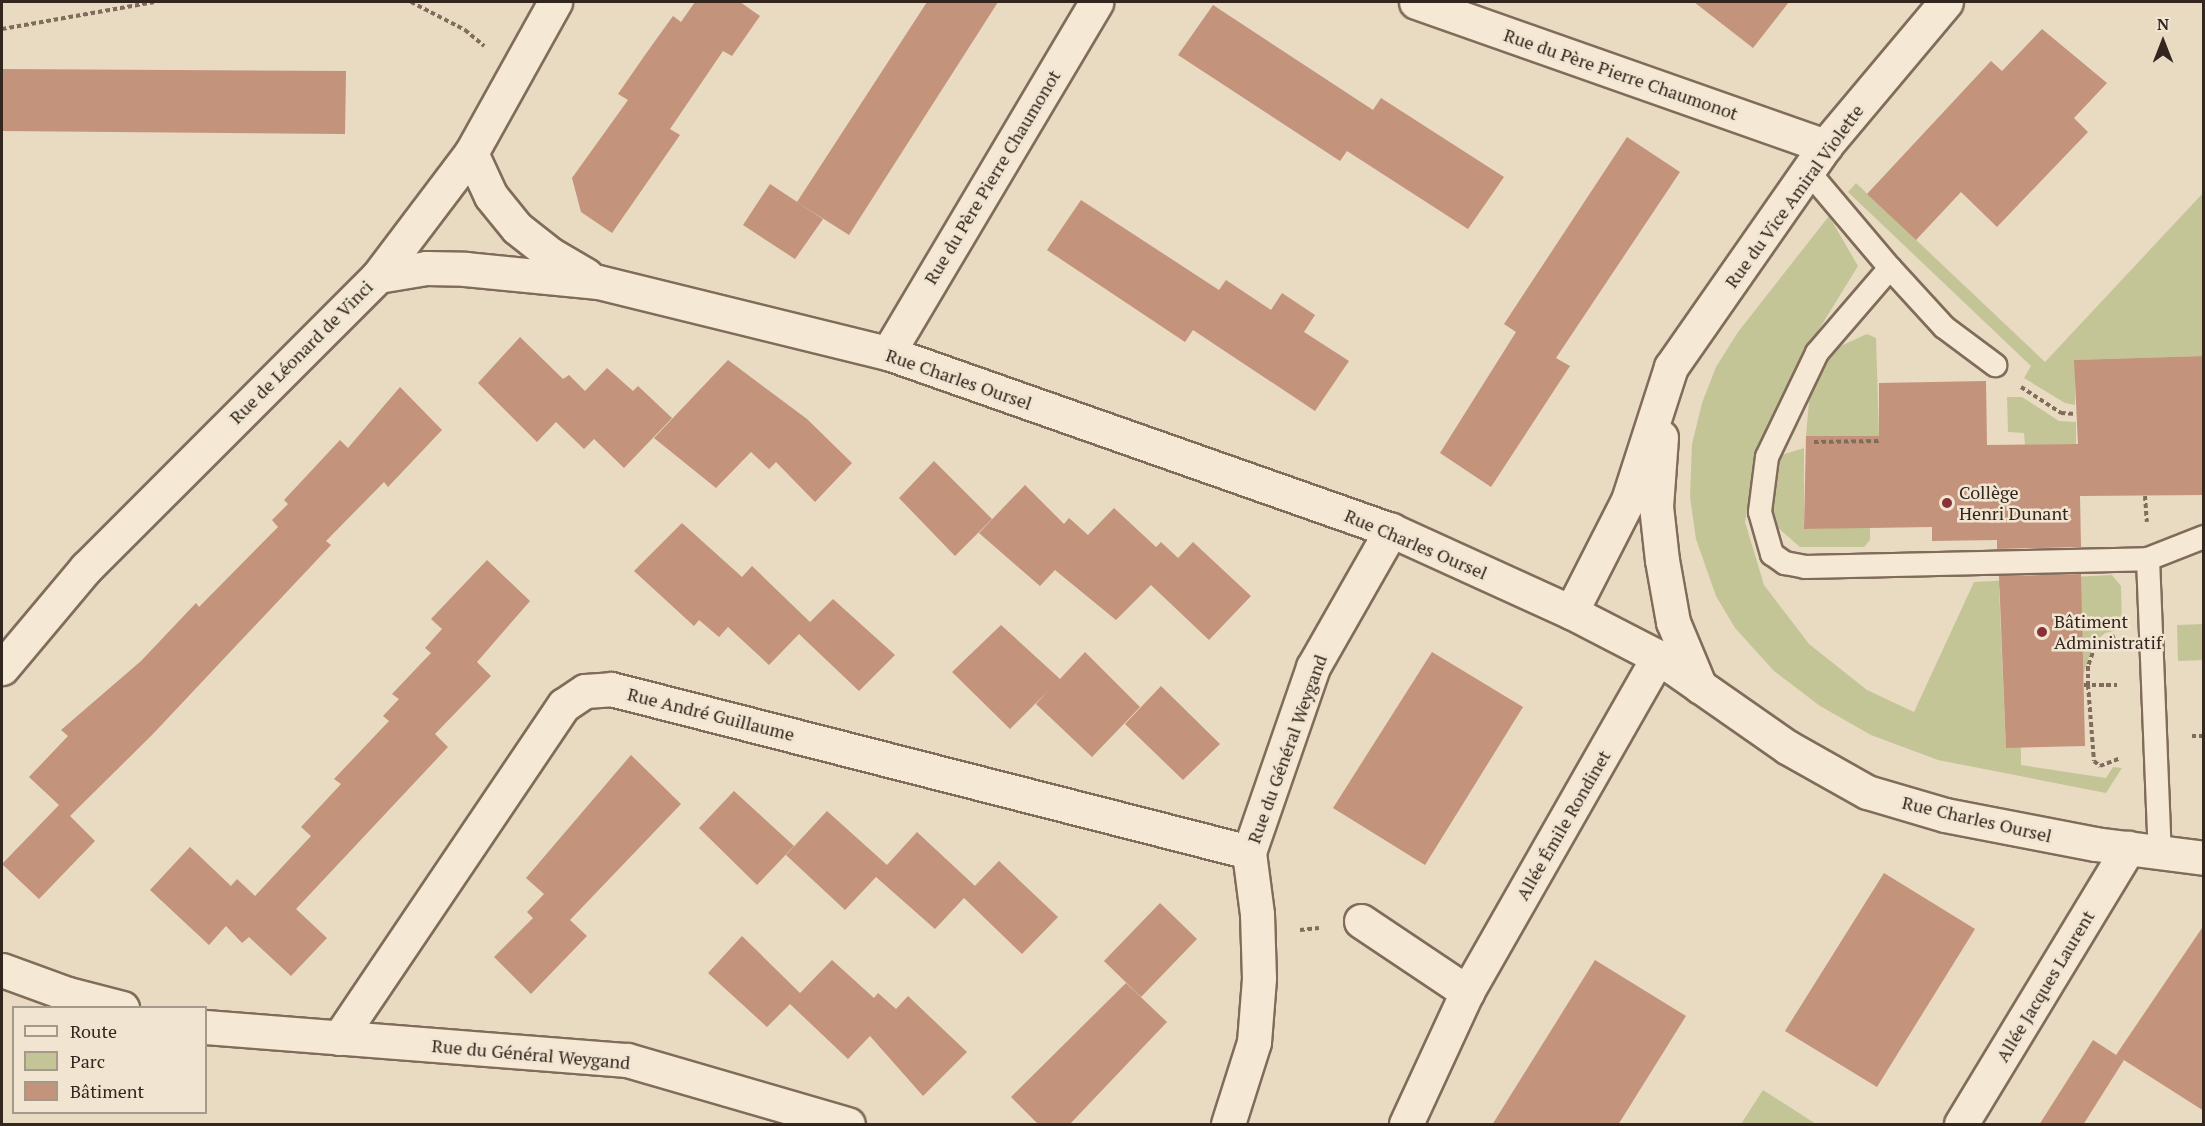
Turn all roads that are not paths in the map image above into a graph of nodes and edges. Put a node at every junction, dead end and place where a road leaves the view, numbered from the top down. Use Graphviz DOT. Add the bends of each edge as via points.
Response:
graph roads {
  1 [pos="555,2"];
  2 [pos="1096,2"];
  3 [pos="1416,2"];
  4 [pos="1946,2"];
  5 [pos="471,153"];
  6 [pos="1817,159"];
  7 [pos="1890,268"];
  8 [pos="378,276"];
  9 [pos="598,282"];
  10 [pos="888,353"];
  11 [pos="1995,365"];
  12 [pos="1671,367"];
  13 [pos="1391,530"];
  14 [pos="2204,537"];
  15 [pos="2148,559"];
  16 [pos="1571,612"];
  17 [pos="1658,657"];
  18 [pos="2,668"];
  19 [pos="1700,687"];
  20 [pos="2128,848"];
  21 [pos="1249,852"];
  22 [pos="2160,852"];
  23 [pos="2204,858"];
  24 [pos="1361,921"];
  25 [pos="2,970"];
  26 [pos="1467,992"];
  27 [pos="114,1006"];
  28 [pos="207,1027"];
  29 [pos="339,1038"];
  30 [pos="848,1125"];
  31 [pos="1228,1125"];
  32 [pos="1406,1125"];
  33 [pos="1961,1125"];
  1 -- 5 [label="street, Rue de Léonard de Vinci"];
  2 -- 10 [label="street, Rue du Père Pierre Chaumonot"];
  3 -- 6 [label="street, Rue du Père Pierre Chaumonot"];
  4 -- 6 [label="street, Rue du Vice Amiral Violette"];
  5 -- 8 [label="street, Rue de Léonard de Vinci"];
  5 -- 9 [label="street, Rue Charles Oursel" via="491,196 517,228 550,255"];
  6 -- 7 [label="lane"];
  6 -- 12 [label="street, Rue du Vice Amiral Violette"];
  7 -- 11 [label="lane" via="1944,327"];
  7 -- 15 [label="lane" via="1817,353 1767,458 1760,512 1772,554 1785,563 1805,567"];
  8 -- 9 [label="street, Rue Charles Oursel" via="426,268 465,269"];
  8 -- 18 [label="street, Rue de Léonard de Vinci" via="86,568"];
  9 -- 10 [label="street, Rue Charles Oursel"];
  10 -- 13 [label="street, Rue Charles Oursel"];
  12 -- 16 [label="street, Rue du Vice Amiral Violette" via="1628,500"];
  12 -- 19 [label="street, Rue du Vice Amiral Violette" via="1662,418 1656,506 1673,622"];
  13 -- 16 [label="street, Rue Charles Oursel"];
  13 -- 21 [label="street, Rue du Général Weygand" via="1312,667"];
  14 -- 15 [label="lane"];
  15 -- 22 [label="lane"];
  16 -- 17 [label="street, Rue Charles Oursel"];
  17 -- 19 [label="street, Rue Charles Oursel"];
  17 -- 26 [label="street, Allée Émile Rondinet"];
  19 -- 20 [label="street, Rue Charles Oursel" via="1787,747 1867,792 1945,815"];
  20 -- 22 [label="street, Rue Charles Oursel"];
  20 -- 33 [label="street, Allée Jacques Laurent"];
  21 -- 29 [label="street, Rue André Guillaume" via="611,689 585,692 564,705"];
  21 -- 31 [label="street, Rue du Général Weygand" via="1258,937 1254,1042"];
  22 -- 23 [label="street, Rue Charles Oursel"];
  24 -- 26 [label="street"];
  25 -- 27 [label="street"];
  26 -- 32 [label="street, Allée Émile Rondinet"];
  28 -- 29 [label="street, Rue du Général Weygand"];
  29 -- 30 [label="street, Rue du Général Weygand" via="627,1060"];
}
